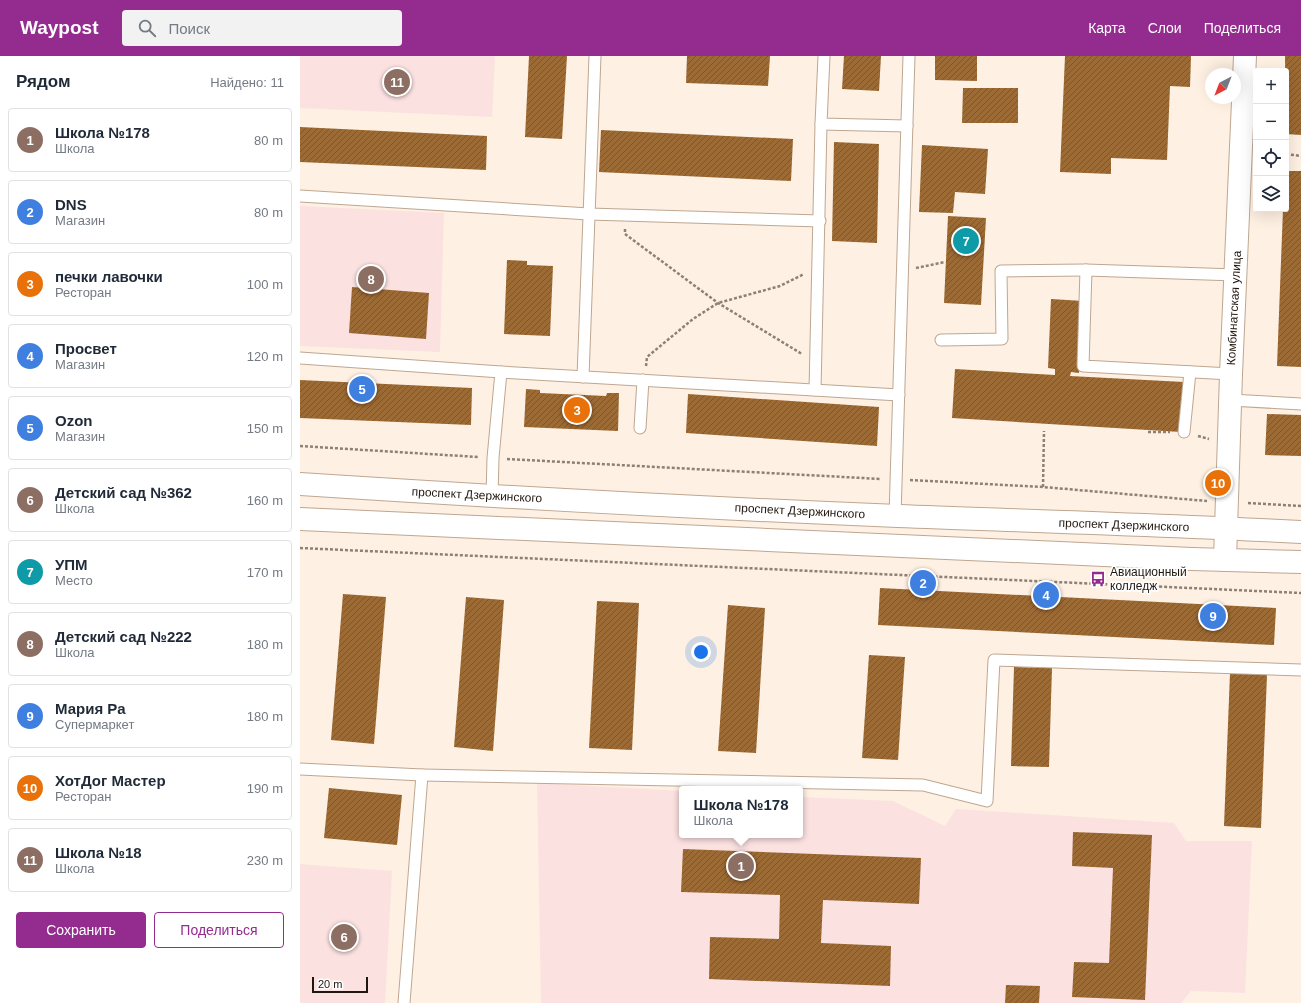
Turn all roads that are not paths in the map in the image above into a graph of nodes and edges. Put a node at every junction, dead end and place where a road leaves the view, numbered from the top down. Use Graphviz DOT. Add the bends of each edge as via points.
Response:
graph roads {
  1 [pos="595,56"];
  2 [pos="824,56"];
  3 [pos="909,56"];
  4 [pos="1245,56"];
  5 [pos="821,124"];
  6 [pos="907,126"];
  7 [pos="300,196"];
  8 [pos="589,214"];
  9 [pos="820,221"];
  10 [pos="1086,270"];
  11 [pos="1236,276"];
  12 [pos="941,340"];
  13 [pos="300,358"];
  14 [pos="501,372"];
  15 [pos="1190,372"];
  16 [pos="1230,374"];
  17 [pos="583,377"];
  18 [pos="643,380"];
  19 [pos="815,390"];
  20 [pos="899,395"];
  21 [pos="1230,400"];
  22 [pos="1301,404"];
  23 [pos="640,428"];
  24 [pos="1184,432"];
  25 [pos="300,484"];
  26 [pos="492,496"];
  27 [pos="895,516"];
  28 [pos="300,519"];
  29 [pos="1225,527"];
  30 [pos="1301,532"];
  31 [pos="1225,560"];
  32 [pos="1301,562"];
  33 [pos="1301,670"];
  34 [pos="300,769"];
  35 [pos="422,775"];
  36 [pos="404,1003"];
  1 -- 8 [label="lane"];
  2 -- 5 [label="lane"];
  3 -- 6 [label="lane"];
  4 -- 11 [label="main road, Комбинатская улица"];
  5 -- 6 [label="lane"];
  5 -- 9 [label="lane"];
  6 -- 20 [label="lane"];
  7 -- 8 [label="lane"];
  8 -- 9 [label="lane"];
  8 -- 17 [label="lane"];
  9 -- 19 [label="lane"];
  10 -- 11 [label="lane"];
  10 -- 12 [label="lane" via="1001,271 1002,339"];
  10 -- 15 [label="lane" via="1083,366"];
  11 -- 16 [label="main road, Комбинатская улица"];
  13 -- 14 [label="lane"];
  14 -- 17 [label="lane"];
  14 -- 26 [label="lane"];
  15 -- 16 [label="lane"];
  15 -- 24 [label="lane"];
  16 -- 21 [label="main road, Комбинатская улица"];
  17 -- 18 [label="lane"];
  18 -- 19 [label="lane"];
  18 -- 23 [label="lane"];
  19 -- 20 [label="lane"];
  20 -- 27 [label="lane"];
  21 -- 22 [label="lane"];
  21 -- 29 [label="main road, Комбинатская улица"];
  25 -- 26 [label="main road, проспект Дзержинского"];
  26 -- 27 [label="main road, проспект Дзержинского"];
  27 -- 29 [label="main road, проспект Дзержинского"];
  28 -- 31 [label="main road"];
  29 -- 30 [label="main road, проспект Дзержинского"];
  29 -- 31 [label="main road, Комбинатская улица"];
  31 -- 32 [label="main road"];
  33 -- 35 [label="lane" via="994,660 987,801 923,785"];
  34 -- 35 [label="lane"];
  35 -- 36 [label="lane"];
}
